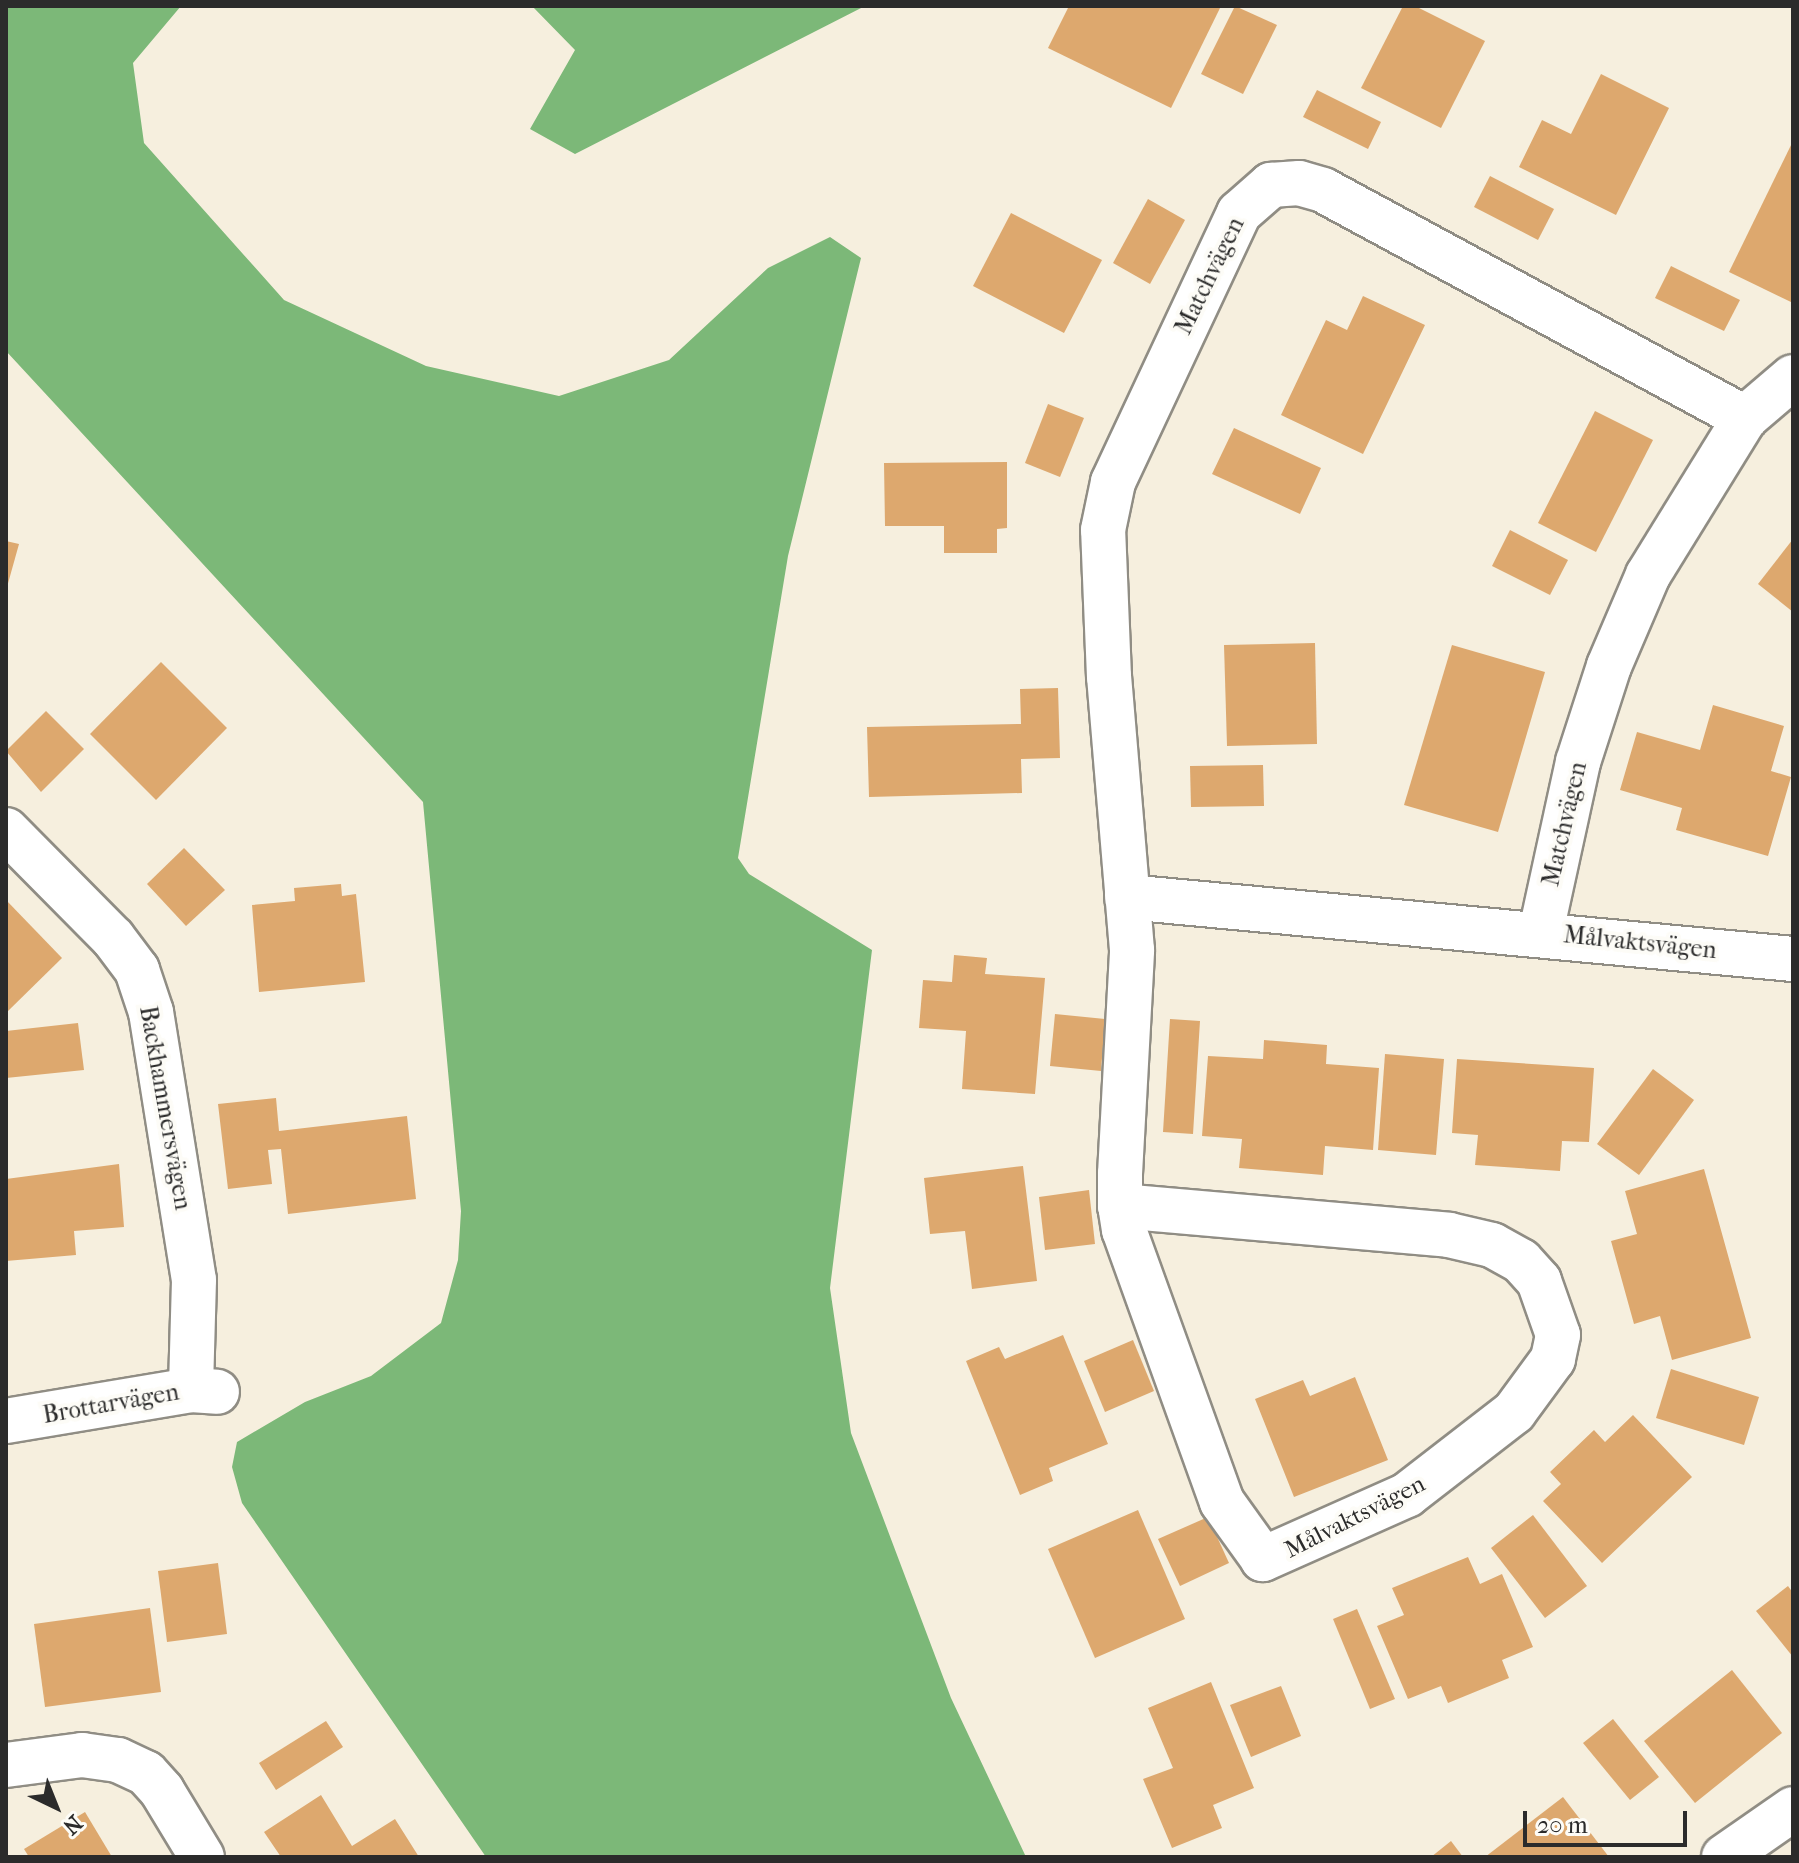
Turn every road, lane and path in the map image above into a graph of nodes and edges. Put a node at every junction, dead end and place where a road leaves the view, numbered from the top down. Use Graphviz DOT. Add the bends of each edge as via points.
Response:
graph roads {
  1 [pos="1793,377"];
  2 [pos="1745,418"];
  3 [pos="6,830"];
  4 [pos="1127,897"];
  5 [pos="1541,932"];
  6 [pos="1793,959"];
  7 [pos="1120,1206"];
  8 [pos="204,1391"];
  9 [pos="6,1421"];
  10 [pos="6,1765"];
  11 [pos="1793,1809"];
  12 [pos="202,1857"];
  13 [pos="1724,1857"];
  1 -- 2 [label="street, Matchvägen"];
  2 -- 4 [label="street, Matchvägen" via="1323,190 1299,183 1271,185 1251,200 1233,227 1106,504 1102,560"];
  2 -- 5 [label="street, Matchvägen" via="1648,575 1609,666 1578,762"];
  3 -- 8 [label="street, Backhammersvägen" via="113,938 137,970 151,1012 194,1280"];
  4 -- 5 [label="street, Målvaktsvägen"];
  4 -- 7 [label="street, Målvaktsvägen" via="1132,950"];
  5 -- 6 [label="street, Målvaktsvägen"];
  7 -- 7 [label="street, Målvaktsvägen" via="1171,1371 1222,1502 1263,1559 1407,1495 1514,1412 1553,1359 1558,1335 1539,1281 1521,1261 1492,1245 1449,1235"];
  8 -- 9 [label="street, Brottarvägen"];
  10 -- 12 [label="street" via="82,1755 118,1760 146,1773"];
  11 -- 13 [label="street"];
}
